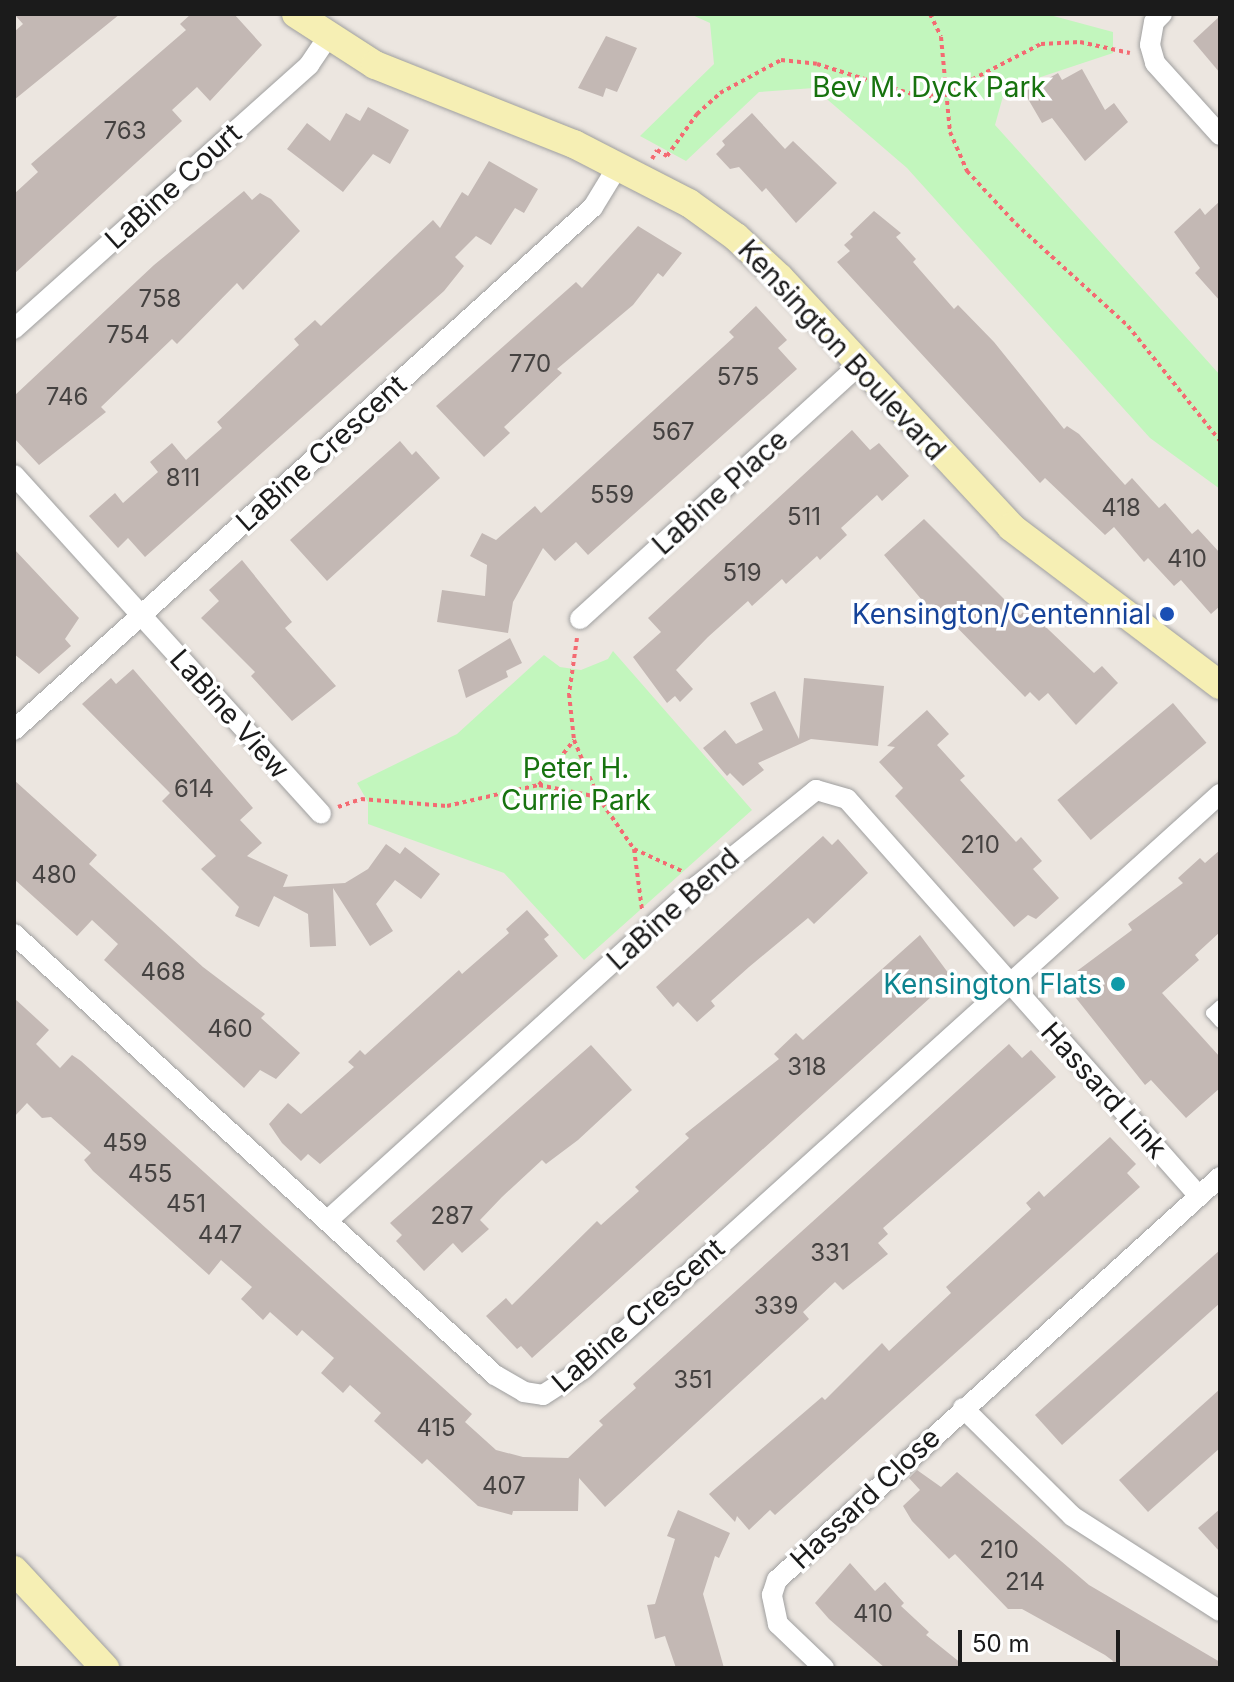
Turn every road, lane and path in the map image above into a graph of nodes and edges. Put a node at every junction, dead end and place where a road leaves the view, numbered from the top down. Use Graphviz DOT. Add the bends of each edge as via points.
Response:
graph roads {
  1 [pos="296,14"];
  2 [pos="930,14"];
  3 [pos="1162,14"];
  4 [pos="327,38"];
  5 [pos="1114,46"];
  6 [pos="944,94"];
  7 [pos="1220,135"];
  8 [pos="630,173"];
  9 [pos="14,329"];
  10 [pos="860,364"];
  11 [pos="1220,441"];
  12 [pos="14,475"];
  13 [pos="140,616"];
  14 [pos="580,619"];
  15 [pos="1220,685"];
  16 [pos="14,730"];
  17 [pos="574,740"];
  18 [pos="539,785"];
  19 [pos="1220,794"];
  20 [pos="598,797"];
  21 [pos="361,799"];
  22 [pos="321,813"];
  23 [pos="634,849"];
  24 [pos="685,873"];
  25 [pos="642,911"];
  26 [pos="14,934"];
  27 [pos="1009,984"];
  28 [pos="1220,1005"];
  29 [pos="1220,1023"];
  30 [pos="1220,1177"];
  31 [pos="1199,1196"];
  32 [pos="327,1221"];
  33 [pos="963,1408"];
  34 [pos="14,1570"];
  35 [pos="1220,1611"];
  36 [pos="105,1668"];
  37 [pos="824,1668"];
  1 -- 4 [label="main road, Kensington Boulevard"];
  2 -- 6 [label="path" via="941,37"];
  3 -- 7 [label="street" via="1154,22 1150,45 1155,63"];
  4 -- 8 [label="main road, Kensington Boulevard" via="413,84"];
  4 -- 9 [label="street, LaBine Court" via="309,65"];
  5 -- 6 [label="path" via="1041,44"];
  6 -- 8 [label="path" via="921,97 817,64 781,60 720,93 697,114 667,156 657,150"];
  6 -- 11 [label="path" via="950,132 975,182 1128,326"];
  8 -- 10 [label="main road, Kensington Boulevard" via="736,237"];
  8 -- 13 [label="street, LaBine Crescent"];
  10 -- 14 [label="street, LaBine Place"];
  10 -- 15 [label="main road, Kensington Boulevard" via="1011,527"];
  12 -- 13 [label="street"];
  13 -- 16 [label="street, LaBine Crescent"];
  13 -- 22 [label="street, LaBine View"];
  14 -- 17 [label="path" via="572,666"];
  17 -- 18 [label="path"];
  17 -- 20 [label="path"];
  18 -- 20 [label="path"];
  18 -- 21 [label="path" via="447,806"];
  19 -- 27 [label="street, LaBine Crescent"];
  20 -- 23 [label="path"];
  23 -- 24 [label="path"];
  23 -- 25 [label="path"];
  26 -- 32 [label="street, LaBine Crescent"];
  27 -- 31 [label="street, Hassard Link"];
  27 -- 32 [label="street, LaBine Crescent" via="582,1370 543,1395 524,1392 495,1375"];
  27 -- 32 [label="street, LaBine Bend" via="847,799 831,790 816,790 697,886"];
  28 -- 29 [label="lane" via="1211,1013"];
  30 -- 31 [label="street, Hassard Close"];
  31 -- 33 [label="street, Hassard Close"];
  33 -- 35 [label="street, Hassard Close" via="1072,1516"];
  33 -- 37 [label="street, Hassard Close" via="777,1580 772,1595 778,1624"];
  34 -- 36 [label="main road"];
}
